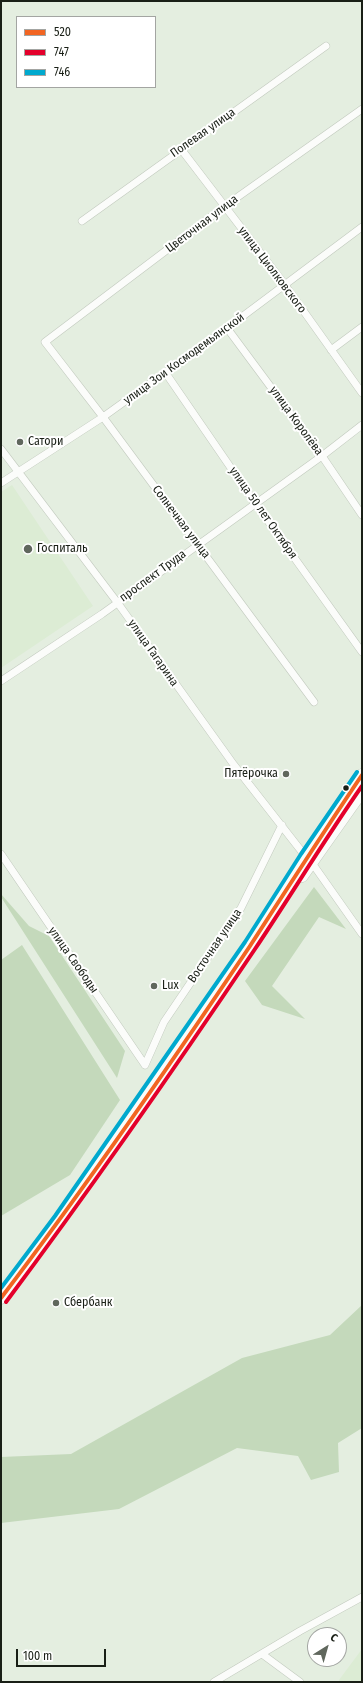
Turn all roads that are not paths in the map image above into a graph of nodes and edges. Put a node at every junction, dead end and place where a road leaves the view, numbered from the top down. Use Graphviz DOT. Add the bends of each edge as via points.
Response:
graph roads {
  1 [pos="326,46"];
  2 [pos="362,109"];
  3 [pos="181,149"];
  4 [pos="225,206"];
  5 [pos="82,221"];
  6 [pos="362,227"];
  7 [pos="284,285"];
  8 [pos="362,327"];
  9 [pos="228,328"];
  10 [pos="46,342"];
  11 [pos="331,350"];
  12 [pos="165,372"];
  13 [pos="362,393"];
  14 [pos="103,417"];
  15 [pos="362,426"];
  16 [pos="1,449"];
  17 [pos="322,456"];
  18 [pos="19,472"];
  19 [pos="1,483"];
  20 [pos="255,503"];
  21 [pos="362,515"];
  22 [pos="198,544"];
  23 [pos="117,602"];
  24 [pos="362,652"];
  25 [pos="1,681"];
  26 [pos="314,702"];
  27 [pos="362,775"];
  28 [pos="362,791"];
  29 [pos="282,825"];
  30 [pos="1,854"];
  31 [pos="309,860"];
  32 [pos="362,934"];
  33 [pos="145,1065"];
  34 [pos="1,1298"];
  35 [pos="362,1597"];
  36 [pos="262,1654"];
  37 [pos="214,1682"];
  38 [pos="300,1682"];
  1 -- 3 [label="street, Полевая улица"];
  2 -- 4 [label="street, Цветочная улица"];
  3 -- 4 [label="street, улица Циолковского"];
  3 -- 5 [label="street, Полевая улица"];
  4 -- 7 [label="street, улица Циолковского"];
  4 -- 10 [label="street, Цветочная улица"];
  6 -- 7 [label="street, улица Зои Космодемьянской"];
  7 -- 9 [label="street, улица Зои Космодемьянской"];
  7 -- 11 [label="street, улица Циолковского"];
  8 -- 11 [label="street"];
  9 -- 12 [label="street, улица Зои Космодемьянской"];
  9 -- 17 [label="street, улица Королёва"];
  10 -- 14 [label="street, Солнечная улица"];
  11 -- 13 [label="street, улица Циолковского"];
  12 -- 14 [label="street, улица Зои Космодемьянской"];
  12 -- 20 [label="street, улица 50 лет Октября"];
  14 -- 18 [label="street, улица Зои Космодемьянской"];
  14 -- 22 [label="street, Солнечная улица"];
  15 -- 17 [label="street, проспект Труда"];
  16 -- 18 [label="street, улица Гагарина"];
  17 -- 20 [label="street, проспект Труда"];
  17 -- 21 [label="street, улица Королёва"];
  18 -- 19 [label="street, улица Зои Космодемьянской"];
  18 -- 23 [label="street, улица Гагарина"];
  20 -- 22 [label="street, проспект Труда"];
  20 -- 24 [label="street, улица 50 лет Октября"];
  22 -- 23 [label="street, проспект Труда"];
  22 -- 26 [label="street, Солнечная улица"];
  23 -- 25 [label="street, проспект Труда"];
  23 -- 29 [label="street, улица Гагарина" via="234,765"];
  27 -- 31 [label="main road"];
  28 -- 31 [label="main road"];
  29 -- 31 [label="street, улица Гагарина"];
  29 -- 33 [label="street, Восточная улица" via="241,908 164,1022"];
  30 -- 33 [label="street, улица Свободы"];
  31 -- 32 [label="street, улица Гагарина"];
  31 -- 34 [label="main road" via="60,1220"];
  35 -- 36 [label="street"];
  36 -- 37 [label="street"];
  36 -- 38 [label="street"];
}
